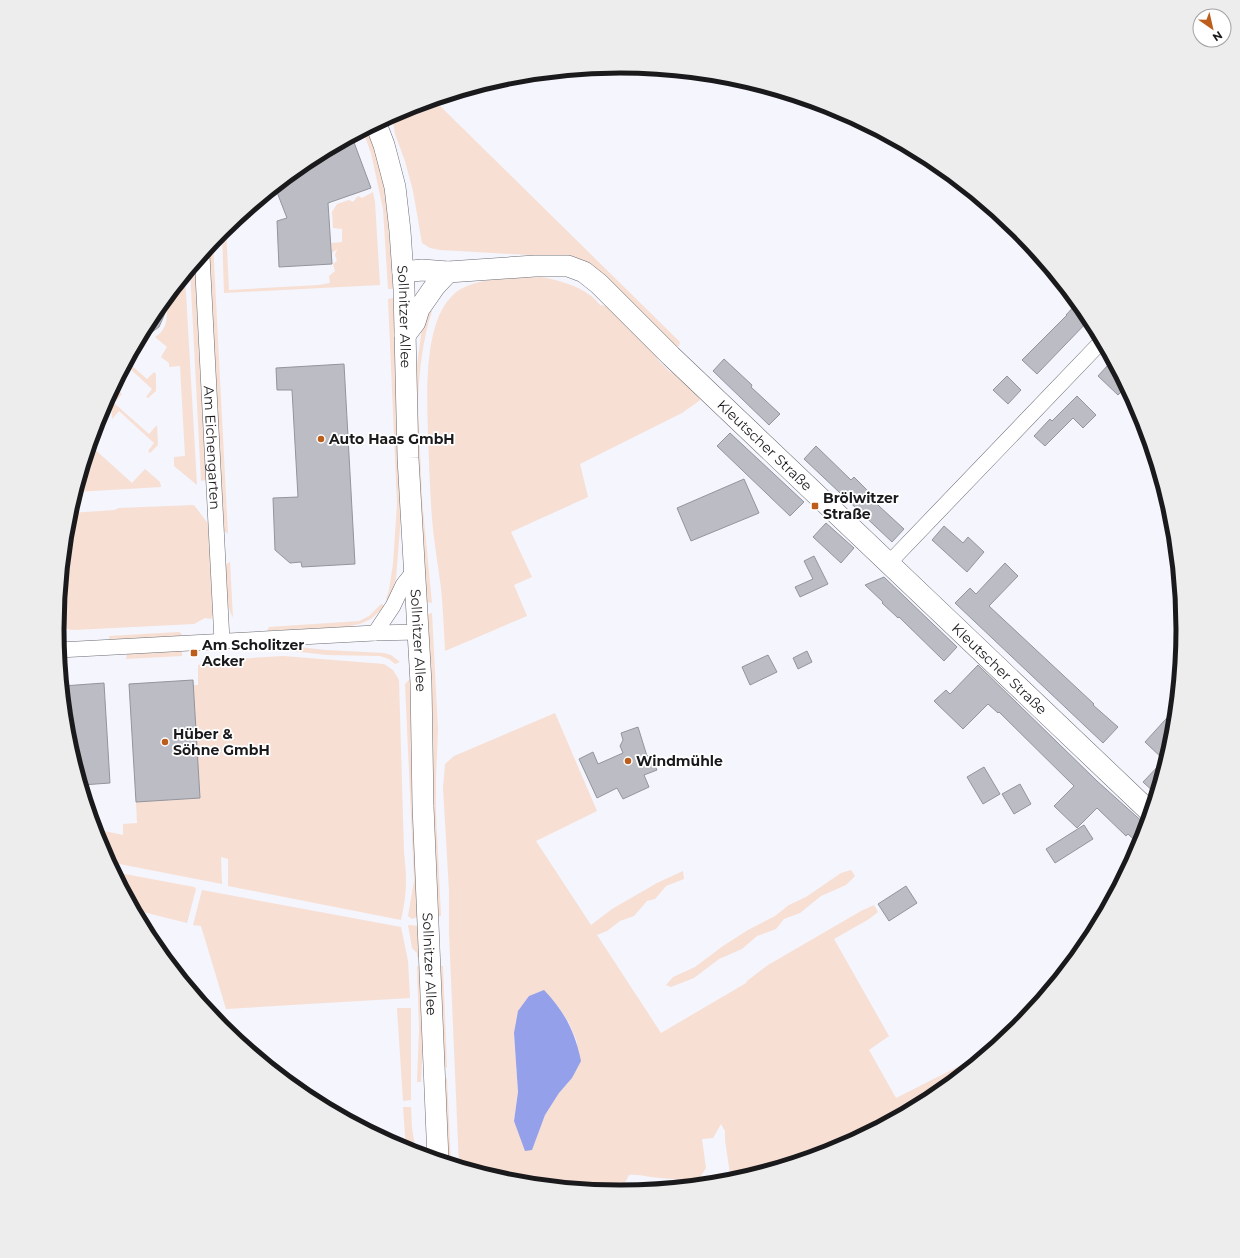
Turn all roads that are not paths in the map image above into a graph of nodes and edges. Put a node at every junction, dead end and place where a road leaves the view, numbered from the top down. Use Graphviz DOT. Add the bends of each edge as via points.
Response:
graph roads {
  1 [pos="378,128"];
  2 [pos="202,262"];
  3 [pos="403,272"];
  4 [pos="448,272"];
  5 [pos="405,335"];
  6 [pos="1098,345"];
  7 [pos="889,563"];
  8 [pos="414,571"];
  9 [pos="418,632"];
  10 [pos="375,633"];
  11 [pos="222,641"];
  12 [pos="65,650"];
  13 [pos="1146,808"];
  14 [pos="438,1154"];
  1 -- 3 [label="street, Sollnitzer Allee" via="395,187"];
  2 -- 11 [label="street, Am Eichengarten"];
  3 -- 4 [label="street, Kleutscher Straße"];
  3 -- 5 [label="street, Sollnitzer Allee"];
  4 -- 5 [label="street" via="435,286"];
  4 -- 7 [label="street, Kleutscher Straße" via="535,266 568,266 584,272"];
  5 -- 8 [label="street, Sollnitzer Allee"];
  6 -- 7 [label="street"];
  7 -- 13 [label="street, Kleutscher Straße"];
  8 -- 9 [label="street, Sollnitzer Allee"];
  8 -- 10 [label="street"];
  9 -- 10 [label="street"];
  9 -- 14 [label="street, Sollnitzer Allee"];
  10 -- 11 [label="street"];
  11 -- 12 [label="street"];
}
